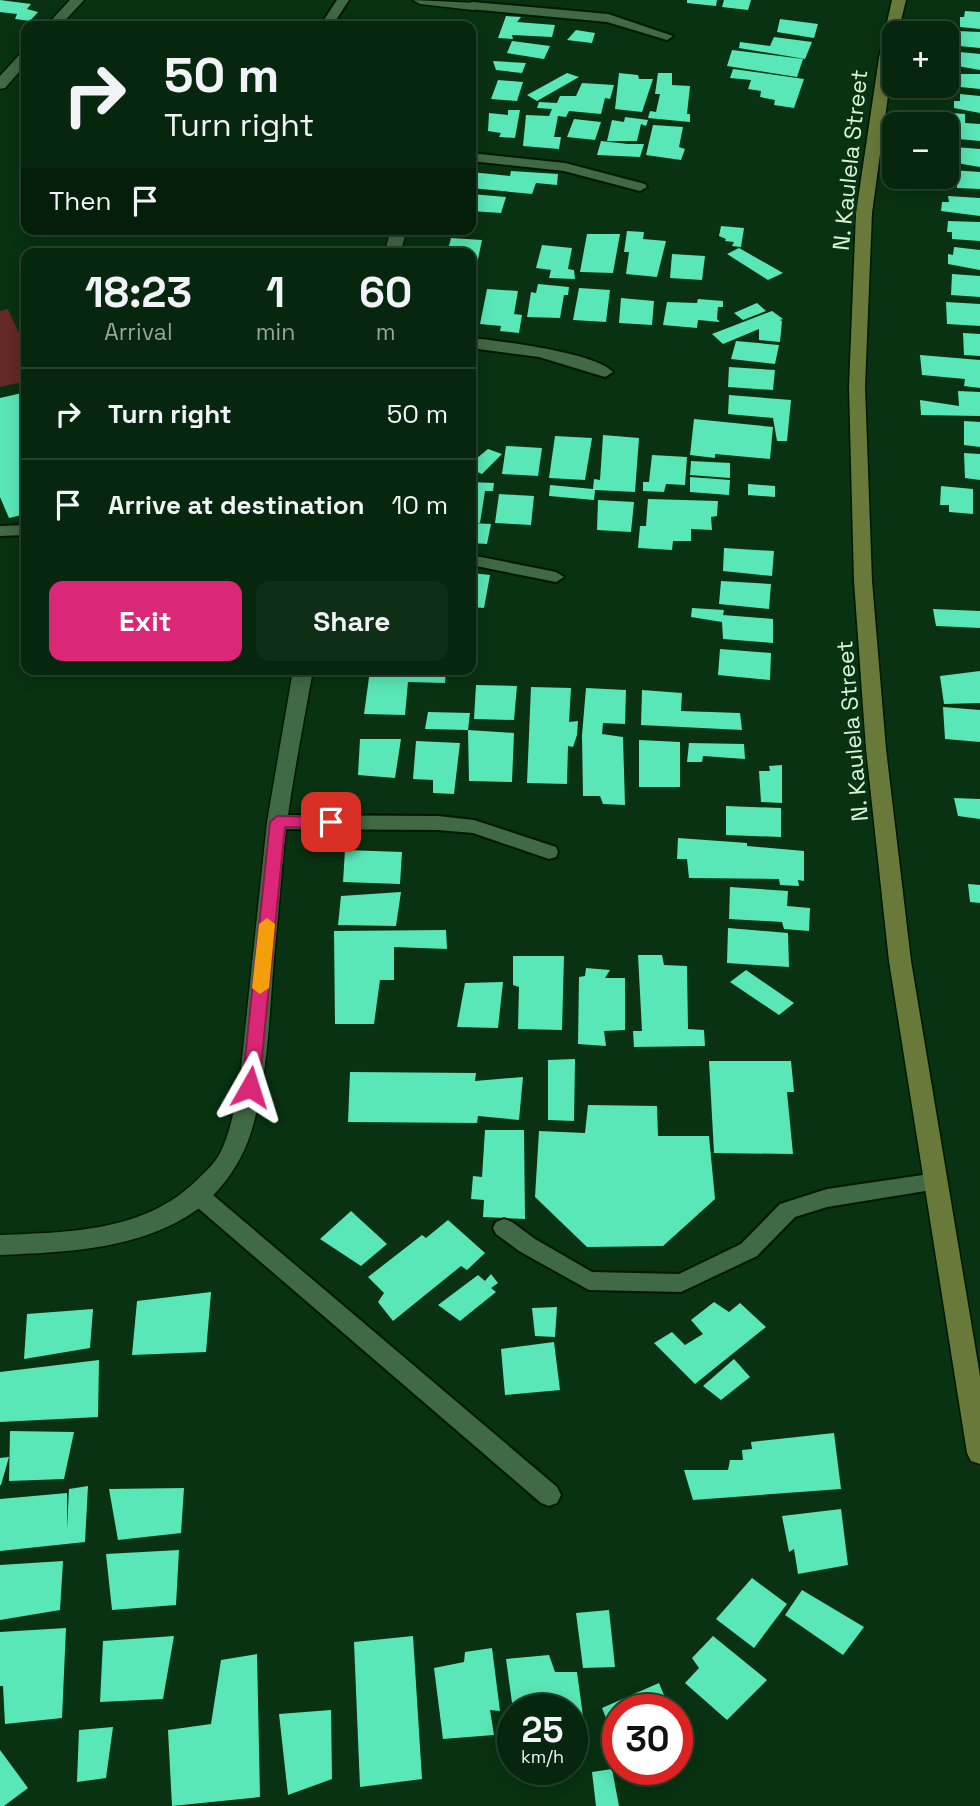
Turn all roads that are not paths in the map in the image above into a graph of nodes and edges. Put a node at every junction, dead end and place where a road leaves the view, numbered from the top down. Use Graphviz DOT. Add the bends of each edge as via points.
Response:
graph roads {
  1 [pos="77,0"];
  2 [pos="343,0"];
  3 [pos="420,0"];
  4 [pos="899,0"];
  5 [pos="473,7"];
  6 [pos="58,21"];
  7 [pos="329,21"];
  8 [pos="667,36"];
  9 [pos="21,62"];
  10 [pos="0,85"];
  11 [pos="476,158"];
  12 [pos="640,187"];
  13 [pos="476,344"];
  14 [pos="605,372"];
  15 [pos="21,530"];
  16 [pos="0,531"];
  17 [pos="476,560"];
  18 [pos="556,576"];
  19 [pos="302,675"];
  20 [pos="277,822"];
  21 [pos="549,852"];
  22 [pos="936,1182"];
  23 [pos="199,1196"];
  24 [pos="504,1228"];
  25 [pos="0,1245"];
  26 [pos="980,1453"];
  27 [pos="548,1495"];
  1 -- 6 [label="street"];
  2 -- 7 [label="lane"];
  3 -- 5 [label="street"];
  4 -- 22 [label="street, N. Kaulela Street" via="864,213 857,387 863,581 900,961"];
  5 -- 8 [label="lane" via="608,18"];
  9 -- 10 [label="street"];
  11 -- 12 [label="lane" via="565,167"];
  13 -- 14 [label="lane" via="566,357"];
  15 -- 16 [label="lane"];
  17 -- 18 [label="lane"];
  19 -- 20 [label="street"];
  20 -- 21 [label="lane" via="438,823 474,827"];
  20 -- 23 [label="street" via="242,1125 228,1161"];
  22 -- 24 [label="lane" via="827,1198 788,1209 749,1250 681,1283 589,1281"];
  22 -- 26 [label="street, N. Kaulela Street"];
  23 -- 25 [label="street" via="163,1220 122,1233"];
  23 -- 27 [label="lane"];
}
